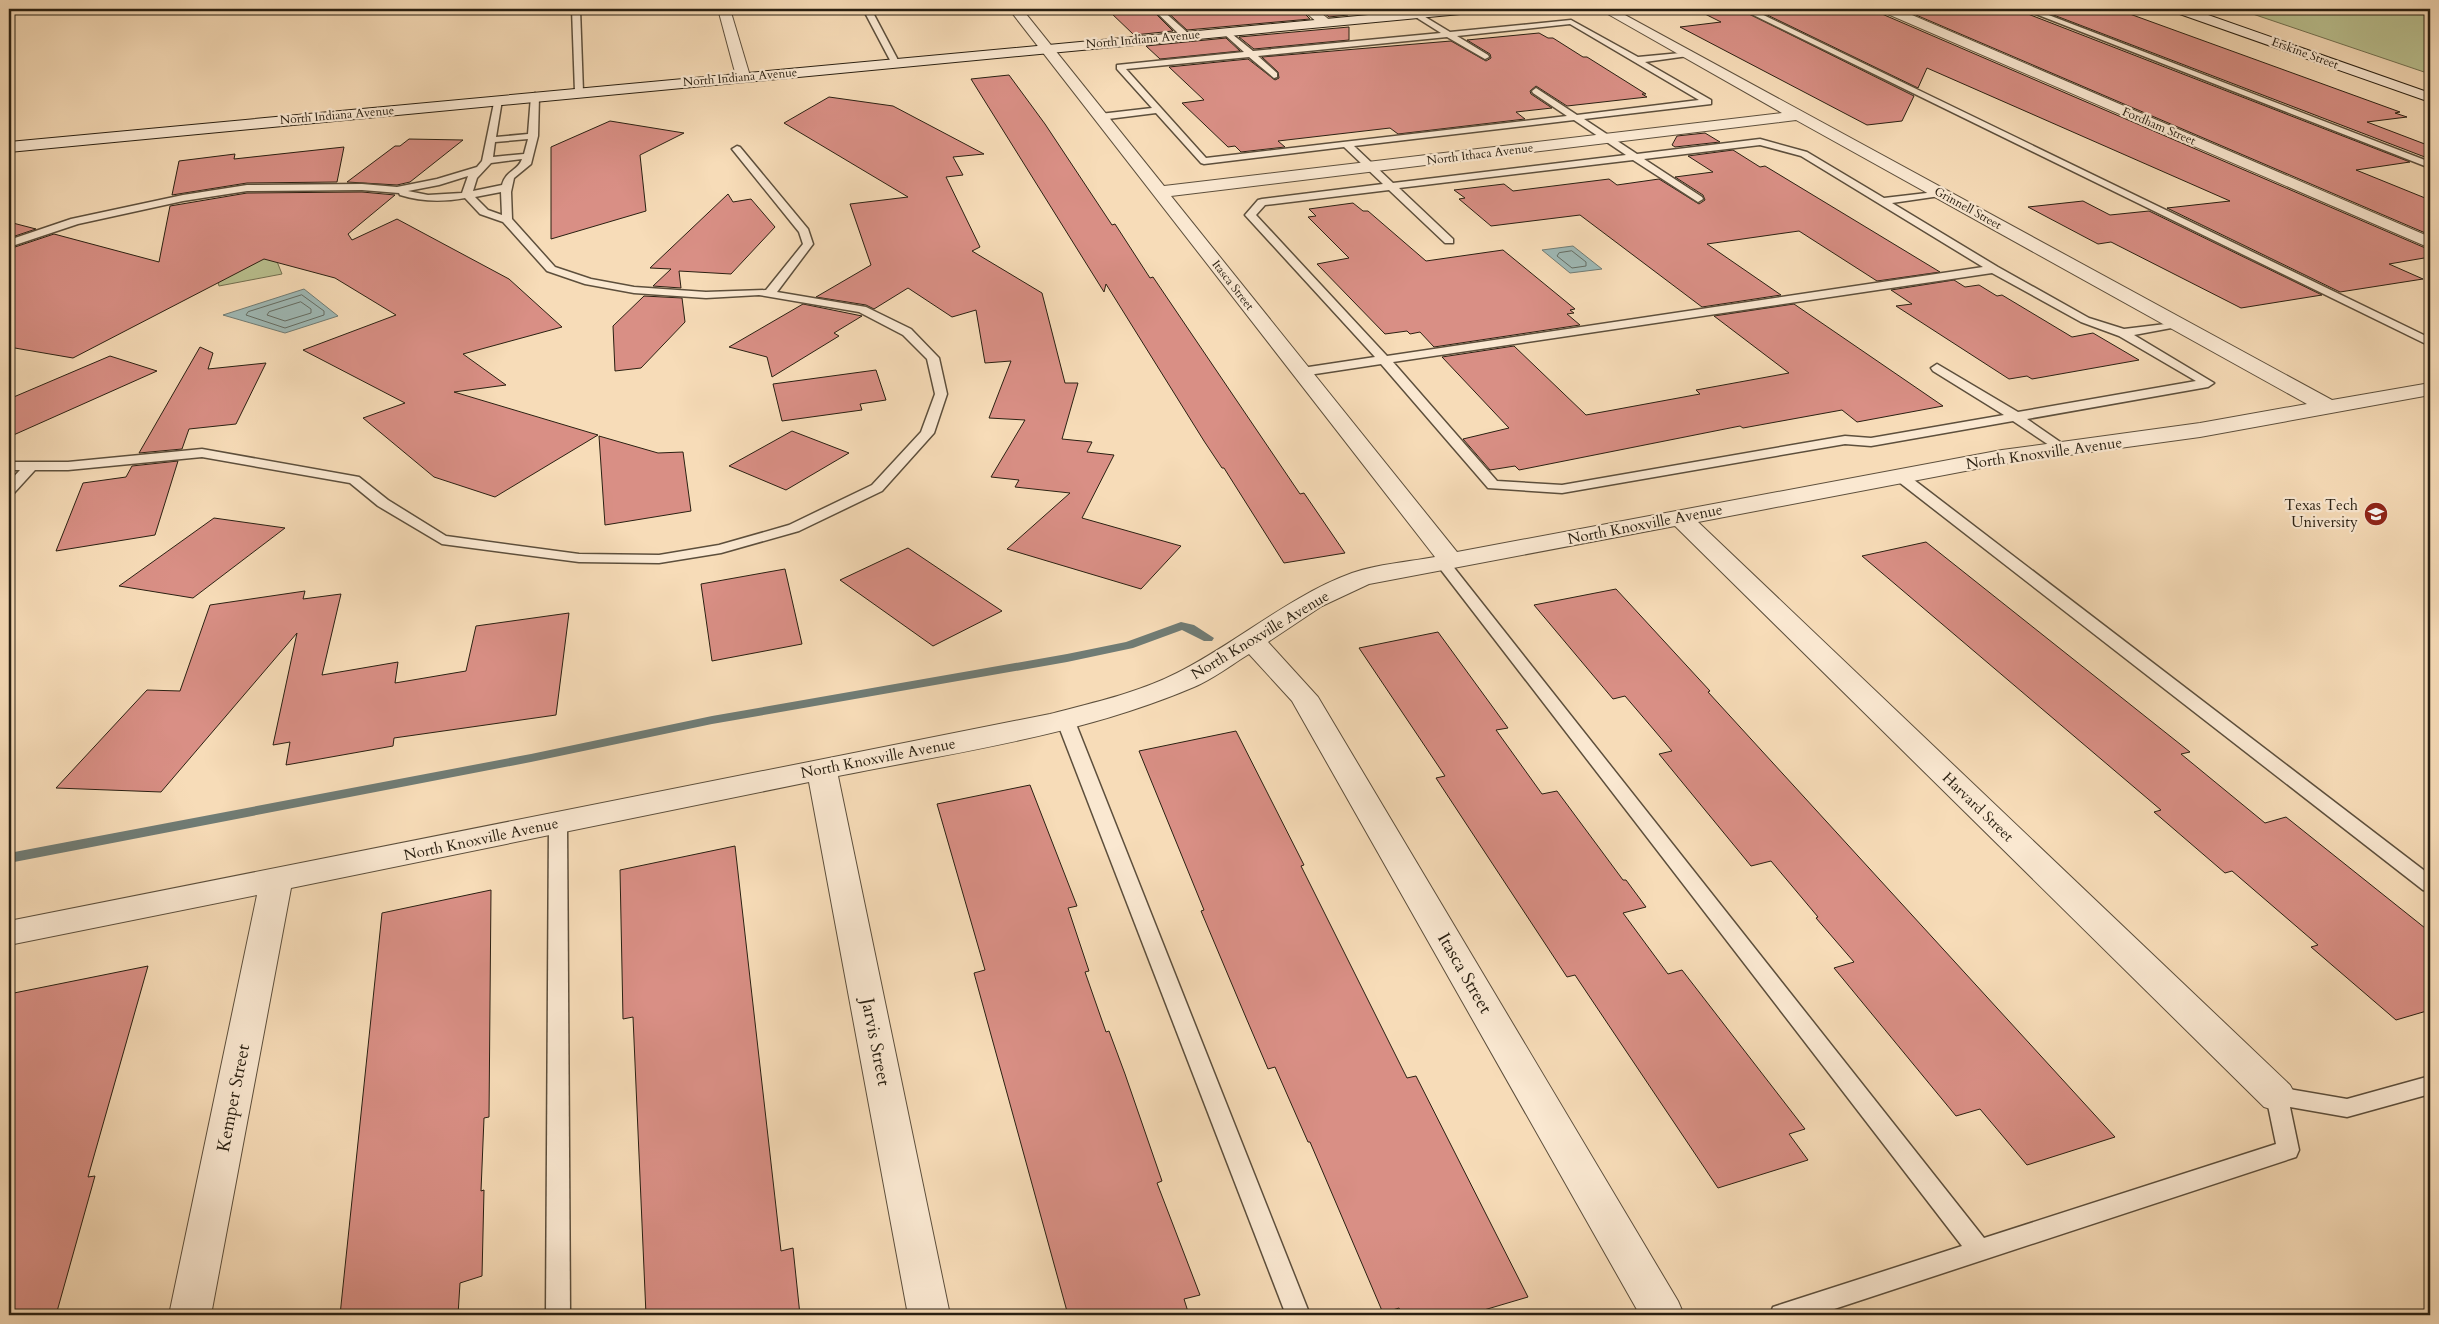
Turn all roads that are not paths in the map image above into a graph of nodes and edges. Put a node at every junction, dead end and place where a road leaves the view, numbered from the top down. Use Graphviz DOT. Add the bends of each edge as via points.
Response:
graph roads {
  1 [pos="576,9"];
  2 [pos="724,9"];
  3 [pos="866,9"];
  4 [pos="1015,9"];
  5 [pos="1157,9"];
  6 [pos="1308,9"];
  7 [pos="1471,9"];
  8 [pos="1605,9"];
  9 [pos="1745,9"];
  10 [pos="1888,9"];
  11 [pos="2027,9"];
  12 [pos="2179,9"];
  13 [pos="1454,10"];
  14 [pos="1418,14"];
  15 [pos="1325,22"];
  16 [pos="1227,32"];
  17 [pos="1449,34"];
  18 [pos="1185,35"];
  19 [pos="1046,48"];
  20 [pos="1251,54"];
  21 [pos="1688,54"];
  22 [pos="1485,57"];
  23 [pos="1637,60"];
  24 [pos="895,62"];
  25 [pos="1274,75"];
  26 [pos="743,76"];
  27 [pos="579,92"];
  28 [pos="1536,92"];
  29 [pos="535,96"];
  30 [pos="2430,98"];
  31 [pos="498,100"];
  32 [pos="1159,110"];
  33 [pos="1800,116"];
  34 [pos="1100,117"];
  35 [pos="1576,118"];
  36 [pos="533,136"];
  37 [pos="1607,139"];
  38 [pos="491,140"];
  39 [pos="1346,144"];
  40 [pos="9,147"];
  41 [pos="737,149"];
  42 [pos="528,156"];
  43 [pos="1635,157"];
  44 [pos="488,160"];
  45 [pos="2430,165"];
  46 [pos="1371,167"];
  47 [pos="480,169"];
  48 [pos="1391,186"];
  49 [pos="507,187"];
  50 [pos="397,190"];
  51 [pos="1160,192"];
  52 [pos="1940,193"];
  53 [pos="469,196"];
  54 [pos="1698,199"];
  55 [pos="1885,201"];
  56 [pos="507,220"];
  57 [pos="1448,241"];
  58 [pos="2430,243"];
  59 [pos="9,244"];
  60 [pos="1994,269"];
  61 [pos="769,294"];
  62 [pos="2178,324"];
  63 [pos="2123,333"];
  64 [pos="2430,342"];
  65 [pos="1384,360"];
  66 [pos="1937,368"];
  67 [pos="1302,372"];
  68 [pos="2430,389"];
  69 [pos="2330,408"];
  70 [pos="2016,417"];
  71 [pos="2061,449"];
  72 [pos="9,466"];
  73 [pos="31,466"];
  74 [pos="1900,476"];
  75 [pos="9,490"];
  76 [pos="1679,517"];
  77 [pos="1447,562"];
  78 [pos="1252,641"];
  79 [pos="1065,719"];
  80 [pos="822,769"];
  81 [pos="558,823"];
  82 [pos="276,881"];
  83 [pos="2430,885"];
  84 [pos="9,933"];
  85 [pos="2430,1085"];
  86 [pos="2277,1096"];
  87 [pos="1980,1251"];
  88 [pos="190,1315"];
  89 [pos="558,1315"];
  90 [pos="929,1315"];
  91 [pos="1298,1315"];
  92 [pos="1664,1315"];
  93 [pos="1782,1315"];
  1 -- 27 [label="lane"];
  2 -- 26 [label="street"];
  3 -- 24 [label="lane"];
  4 -- 19 [label="street, Itasca Street"];
  5 -- 18 [label="lane"];
  6 -- 15 [label="street"];
  7 -- 13 [label="street, North Indiana Avenue"];
  8 -- 21 [label="street, Grinnell Street"];
  9 -- 64 [label="lane"];
  10 -- 58 [label="street, Fordham Street"];
  11 -- 45 [label="lane"];
  12 -- 30 [label="street, Erskine Street"];
  13 -- 14 [label="street, North Indiana Avenue"];
  14 -- 15 [label="street, North Indiana Avenue"];
  14 -- 17 [label="lane"];
  15 -- 16 [label="street, North Indiana Avenue"];
  16 -- 18 [label="street, North Indiana Avenue"];
  16 -- 20 [label="lane"];
  17 -- 20 [label="lane"];
  17 -- 22 [label="lane"];
  17 -- 23 [label="lane" via="1571,22"];
  18 -- 19 [label="street, North Indiana Avenue"];
  19 -- 24 [label="street, North Indiana Avenue"];
  19 -- 34 [label="street, Itasca Street"];
  20 -- 25 [label="lane"];
  20 -- 32 [label="lane" via="1120,67"];
  21 -- 23 [label="lane"];
  21 -- 33 [label="street, Grinnell Street"];
  23 -- 35 [label="lane" via="1708,102"];
  24 -- 26 [label="street, North Indiana Avenue"];
  26 -- 27 [label="street, North Indiana Avenue"];
  27 -- 29 [label="street, North Indiana Avenue"];
  28 -- 35 [label="lane"];
  29 -- 31 [label="street, North Indiana Avenue"];
  29 -- 36 [label="lane"];
  31 -- 38 [label="lane"];
  31 -- 40 [label="street, North Indiana Avenue"];
  32 -- 34 [label="lane"];
  32 -- 39 [label="lane" via="1204,161"];
  33 -- 37 [label="street, North Ithaca Avenue"];
  33 -- 52 [label="street, Grinnell Street"];
  34 -- 51 [label="street, Itasca Street"];
  35 -- 37 [label="lane"];
  35 -- 39 [label="lane"];
  36 -- 38 [label="lane"];
  36 -- 42 [label="lane"];
  37 -- 43 [label="lane"];
  37 -- 46 [label="street, North Ithaca Avenue"];
  38 -- 44 [label="lane"];
  39 -- 46 [label="lane"];
  41 -- 61 [label="lane" via="804,231 808,244"];
  42 -- 44 [label="lane"];
  42 -- 49 [label="lane" via="526,164 509,177"];
  43 -- 48 [label="lane"];
  43 -- 54 [label="lane"];
  43 -- 55 [label="lane" via="1760,142 1804,154"];
  44 -- 47 [label="lane"];
  46 -- 48 [label="lane"];
  46 -- 51 [label="street, North Ithaca Avenue"];
  47 -- 50 [label="lane" via="439,182"];
  47 -- 53 [label="lane" via="472,176"];
  48 -- 57 [label="lane"];
  48 -- 65 [label="lane" via="1262,202 1250,215"];
  49 -- 53 [label="lane"];
  49 -- 56 [label="lane"];
  50 -- 53 [label="lane" via="408,195"];
  50 -- 59 [label="lane" via="362,187 247,188 183,198 75,222"];
  51 -- 67 [label="street, Itasca Street"];
  52 -- 55 [label="lane"];
  52 -- 62 [label="street, Grinnell Street"];
  53 -- 56 [label="lane" via="484,212"];
  55 -- 60 [label="lane"];
  56 -- 61 [label="lane" via="551,269 589,282 634,290 706,295"];
  60 -- 63 [label="lane" via="2086,320"];
  60 -- 65 [label="lane"];
  61 -- 73 [label="lane" via="862,309 907,332 934,358 941,394 927,433 877,488 794,528 721,549 659,559 579,558 442,540 383,503 354,480 202,454 68,466"];
  62 -- 63 [label="lane"];
  62 -- 69 [label="street, Grinnell Street"];
  63 -- 70 [label="lane" via="2208,383"];
  65 -- 67 [label="lane"];
  65 -- 70 [label="lane" via="1492,485 1562,489 1845,440 1871,442"];
  66 -- 70 [label="lane"];
  67 -- 77 [label="street, Itasca Street"];
  68 -- 69 [label="street, North Knoxville Avenue"];
  69 -- 71 [label="street, North Knoxville Avenue"];
  70 -- 71 [label="lane"];
  71 -- 74 [label="street, North Knoxville Avenue"];
  72 -- 73 [label="lane"];
  73 -- 75 [label="lane"];
  74 -- 76 [label="street, North Knoxville Avenue"];
  74 -- 83 [label="lane"];
  76 -- 77 [label="street, North Knoxville Avenue"];
  76 -- 86 [label="street, Harvard Street"];
  77 -- 78 [label="street, North Knoxville Avenue" via="1362,578 1313,600"];
  77 -- 87 [label="lane"];
  78 -- 79 [label="street, North Knoxville Avenue" via="1186,680 1134,700"];
  78 -- 92 [label="street, Itasca Street" via="1304,697"];
  79 -- 80 [label="street, North Knoxville Avenue"];
  79 -- 91 [label="lane"];
  80 -- 81 [label="street, North Knoxville Avenue"];
  80 -- 90 [label="street, Jarvis Street"];
  81 -- 82 [label="street, North Knoxville Avenue"];
  81 -- 89 [label="lane"];
  82 -- 84 [label="street, North Knoxville Avenue"];
  82 -- 88 [label="street, Kemper Street"];
  85 -- 86 [label="lane" via="2347,1108"];
  86 -- 87 [label="lane" via="2288,1150"];
  87 -- 93 [label="lane"];
}
